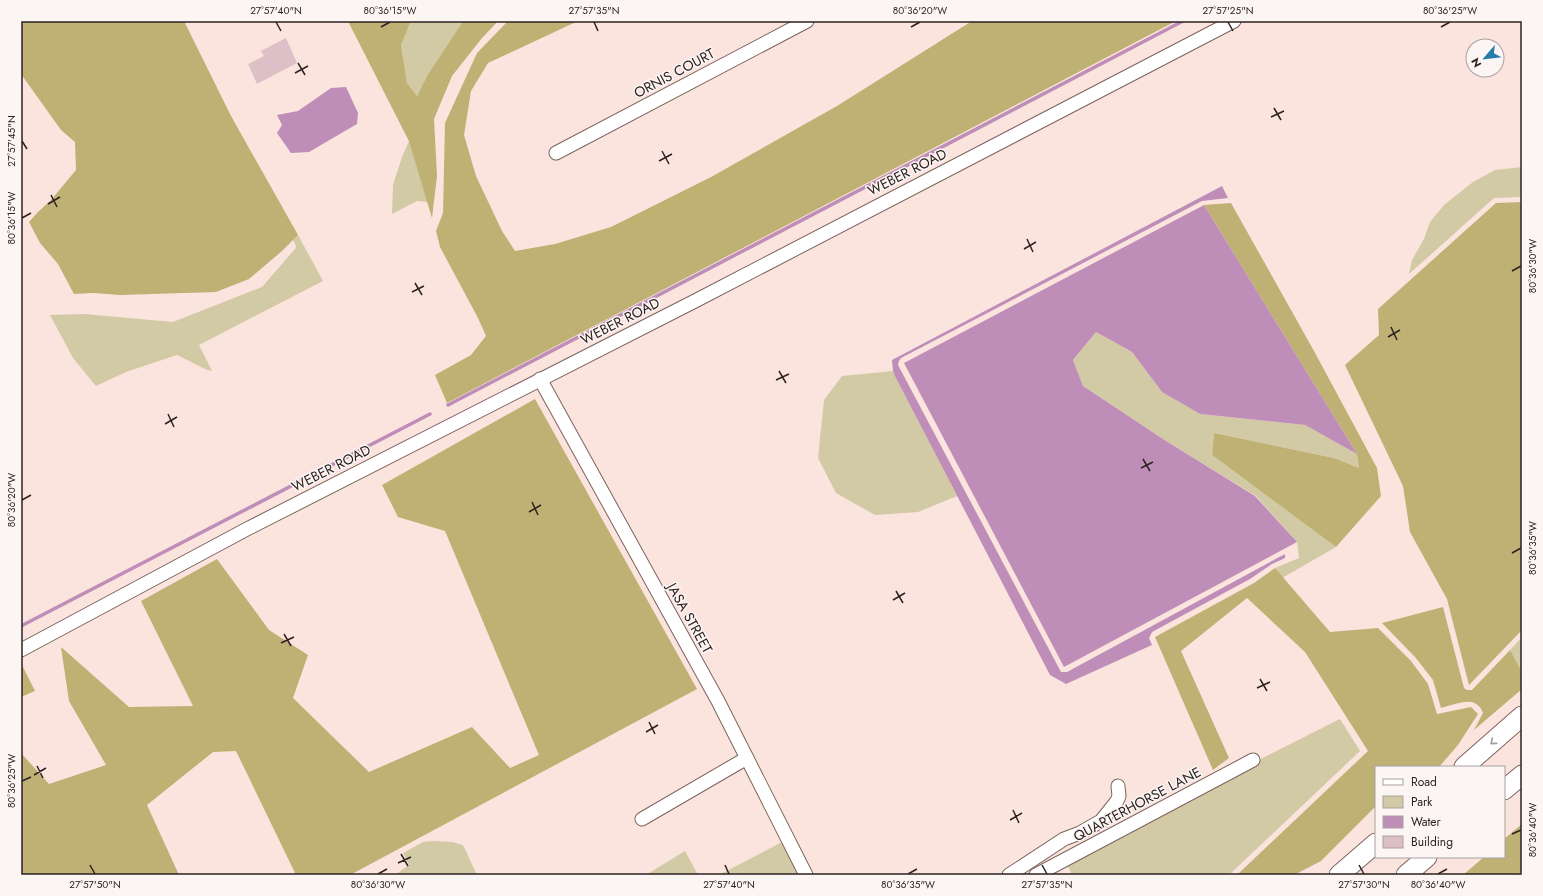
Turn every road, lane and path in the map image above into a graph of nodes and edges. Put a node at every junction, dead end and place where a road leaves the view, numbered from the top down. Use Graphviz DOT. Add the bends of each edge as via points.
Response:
graph roads {
  1 [pos="807,21"];
  2 [pos="1234,21"];
  3 [pos="556,153"];
  4 [pos="540,379"];
  5 [pos="21,650"];
  6 [pos="1522,716"];
  7 [pos="747,758"];
  8 [pos="1253,760"];
  9 [pos="1465,766"];
  10 [pos="1522,775"];
  11 [pos="1118,786"];
  12 [pos="1505,789"];
  13 [pos="642,819"];
  14 [pos="1375,844"];
  15 [pos="1426,858"];
  16 [pos="806,875"];
  17 [pos="1009,875"];
  18 [pos="1036,875"];
  19 [pos="1339,875"];
  20 [pos="1406,875"];
  1 -- 3 [label="street, ORNIS COURT"];
  2 -- 4 [label="street, WEBER ROAD"];
  4 -- 5 [label="street, WEBER ROAD" via="254,526"];
  4 -- 7 [label="street, JASA STREET"];
  6 -- 9 [label="highway, one-way"];
  7 -- 13 [label="street"];
  7 -- 16 [label="street, JASA STREET"];
  8 -- 18 [label="street, QUARTERHORSE LANE"];
  10 -- 12 [label="highway"];
  11 -- 17 [label="street" via="1117,801 1102,820 1064,839"];
  14 -- 19 [label="highway"];
  15 -- 20 [label="highway"];
}
